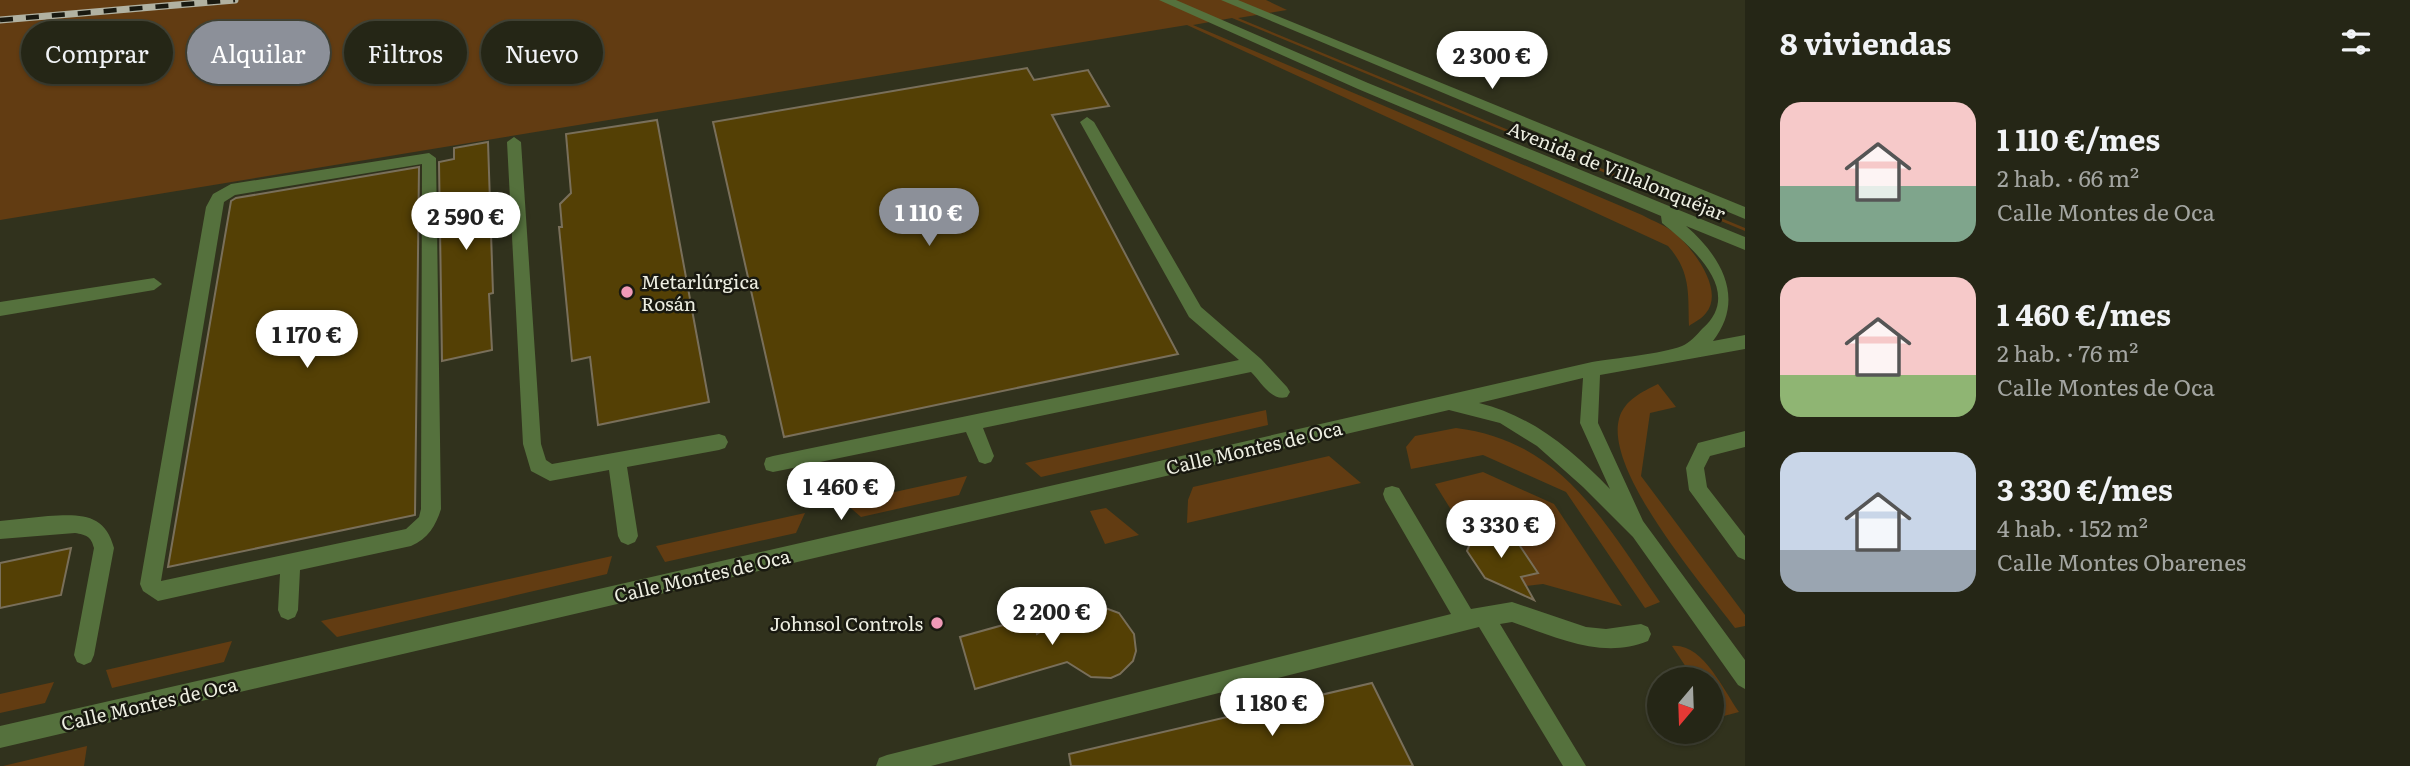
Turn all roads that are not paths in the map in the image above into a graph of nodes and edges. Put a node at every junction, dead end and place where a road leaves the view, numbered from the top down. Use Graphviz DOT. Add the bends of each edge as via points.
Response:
graph roads {
  1 [pos="1165,0"];
  2 [pos="1227,0"];
  3 [pos="1087,122"];
  4 [pos="514,142"];
  5 [pos="1644,202"];
  6 [pos="1745,213"];
  7 [pos="1745,244"];
  8 [pos="154,284"];
  9 [pos="0,309"];
  10 [pos="1745,342"];
  11 [pos="1690,351"];
  12 [pos="1255,363"];
  13 [pos="1592,369"];
  14 [pos="1281,391"];
  15 [pos="1451,402"];
  16 [pos="971,422"];
  17 [pos="1745,439"];
  18 [pos="719,442"];
  19 [pos="809,456"];
  20 [pos="985,456"];
  21 [pos="617,462"];
  22 [pos="773,464"];
  23 [pos="821,492"];
  24 [pos="1392,494"];
  25 [pos="0,530"];
  26 [pos="1640,531"];
  27 [pos="628,536"];
  28 [pos="1745,551"];
  29 [pos="290,563"];
  30 [pos="288,610"];
  31 [pos="1475,618"];
  32 [pos="1641,634"];
  33 [pos="84,655"];
  34 [pos="1745,678"];
  35 [pos="0,737"];
  36 [pos="887,766"];
  37 [pos="1575,766"];
  1 -- 5 [label="street, Avenida de Villalonquéjar"];
  2 -- 6 [label="street, Avenida de Villalonquéjar"];
  3 -- 12 [label="street" via="1195,312"];
  4 -- 21 [label="street" via="532,444 538,465 550,473"];
  5 -- 7 [label="street, Avenida de Villalonquéjar"];
  5 -- 11 [label="street" via="1703,250 1717,268 1728,296 1723,320"];
  8 -- 9 [label="street"];
  10 -- 11 [label="street, Calle Montes de Oca"];
  11 -- 13 [label="street, Calle Montes de Oca"];
  12 -- 14 [label="street"];
  12 -- 16 [label="street"];
  13 -- 15 [label="street, Calle Montes de Oca"];
  13 -- 26 [label="street" via="1590,423"];
  15 -- 26 [label="street" via="1505,417 1543,440"];
  15 -- 35 [label="street, Calle Montes de Oca"];
  16 -- 19 [label="street"];
  16 -- 20 [label="street"];
  17 -- 28 [label="street" via="1704,449 1695,468 1698,490"];
  18 -- 21 [label="street"];
  19 -- 22 [label="street"];
  19 -- 23 [label="street"];
  21 -- 27 [label="street"];
  24 -- 31 [label="street"];
  25 -- 33 [label="street" via="79,524 101,537 104,548"];
  26 -- 34 [label="street"];
  29 -- 29 [label="street" via="411,537 427,522 429,158 231,190 218,198 214,207 150,584 158,591"];
  29 -- 30 [label="street"];
  31 -- 32 [label="street" via="1512,612 1586,637"];
  31 -- 36 [label="street"];
  31 -- 37 [label="street"];
}
